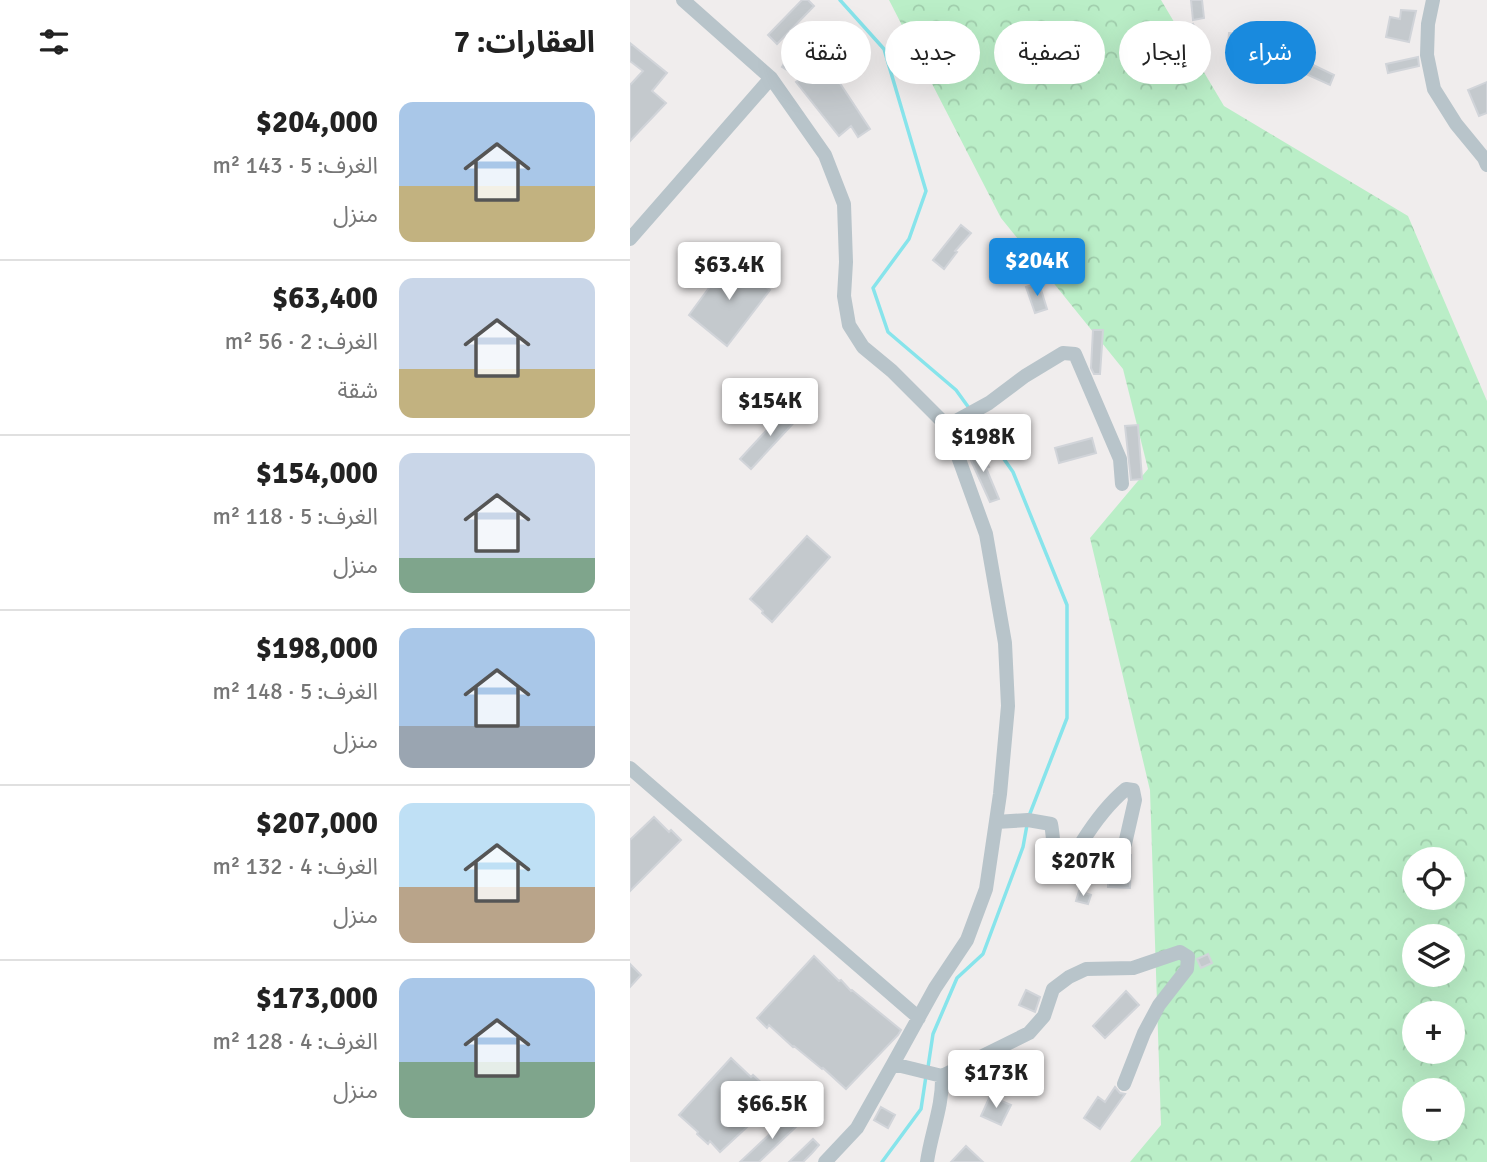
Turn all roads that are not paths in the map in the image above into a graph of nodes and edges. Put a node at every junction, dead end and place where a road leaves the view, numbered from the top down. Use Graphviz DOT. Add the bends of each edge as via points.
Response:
graph roads {
  1 [pos="682,0"];
  2 [pos="1433,0"];
  3 [pos="771,78"];
  4 [pos="1487,164"];
  5 [pos="630,239"];
  6 [pos="947,426"];
  7 [pos="1122,484"];
  8 [pos="630,768"];
  9 [pos="996,822"];
  10 [pos="1125,844"];
  11 [pos="919,1018"];
  12 [pos="893,1064"];
  13 [pos="942,1076"];
  14 [pos="1124,1084"];
  15 [pos="825,1162"];
  16 [pos="927,1162"];
  1 -- 3 [label="street"];
  2 -- 4 [label="street" via="1427,55 1434,89"];
  3 -- 5 [label="street"];
  3 -- 6 [label="street" via="825,155 844,204 844,296 849,325 863,347"];
  6 -- 7 [label="street" via="1063,352 1075,354 1121,459"];
  6 -- 9 [label="street" via="986,534 1005,643 1009,706"];
  8 -- 11 [label="street"];
  9 -- 10 [label="street" via="1051,824 1060,873 1118,795 1133,790"];
  9 -- 11 [label="street" via="986,888 967,940"];
  11 -- 12 [label="street"];
  12 -- 13 [label="street"];
  12 -- 15 [label="street" via="857,1128"];
  13 -- 14 [label="street" via="1029,1033 1044,1016 1054,989 1069,977 1086,970 1133,968 1180,952 1188,957 1186,970 1159,1005"];
  13 -- 16 [label="street" via="940,1112"];
}
